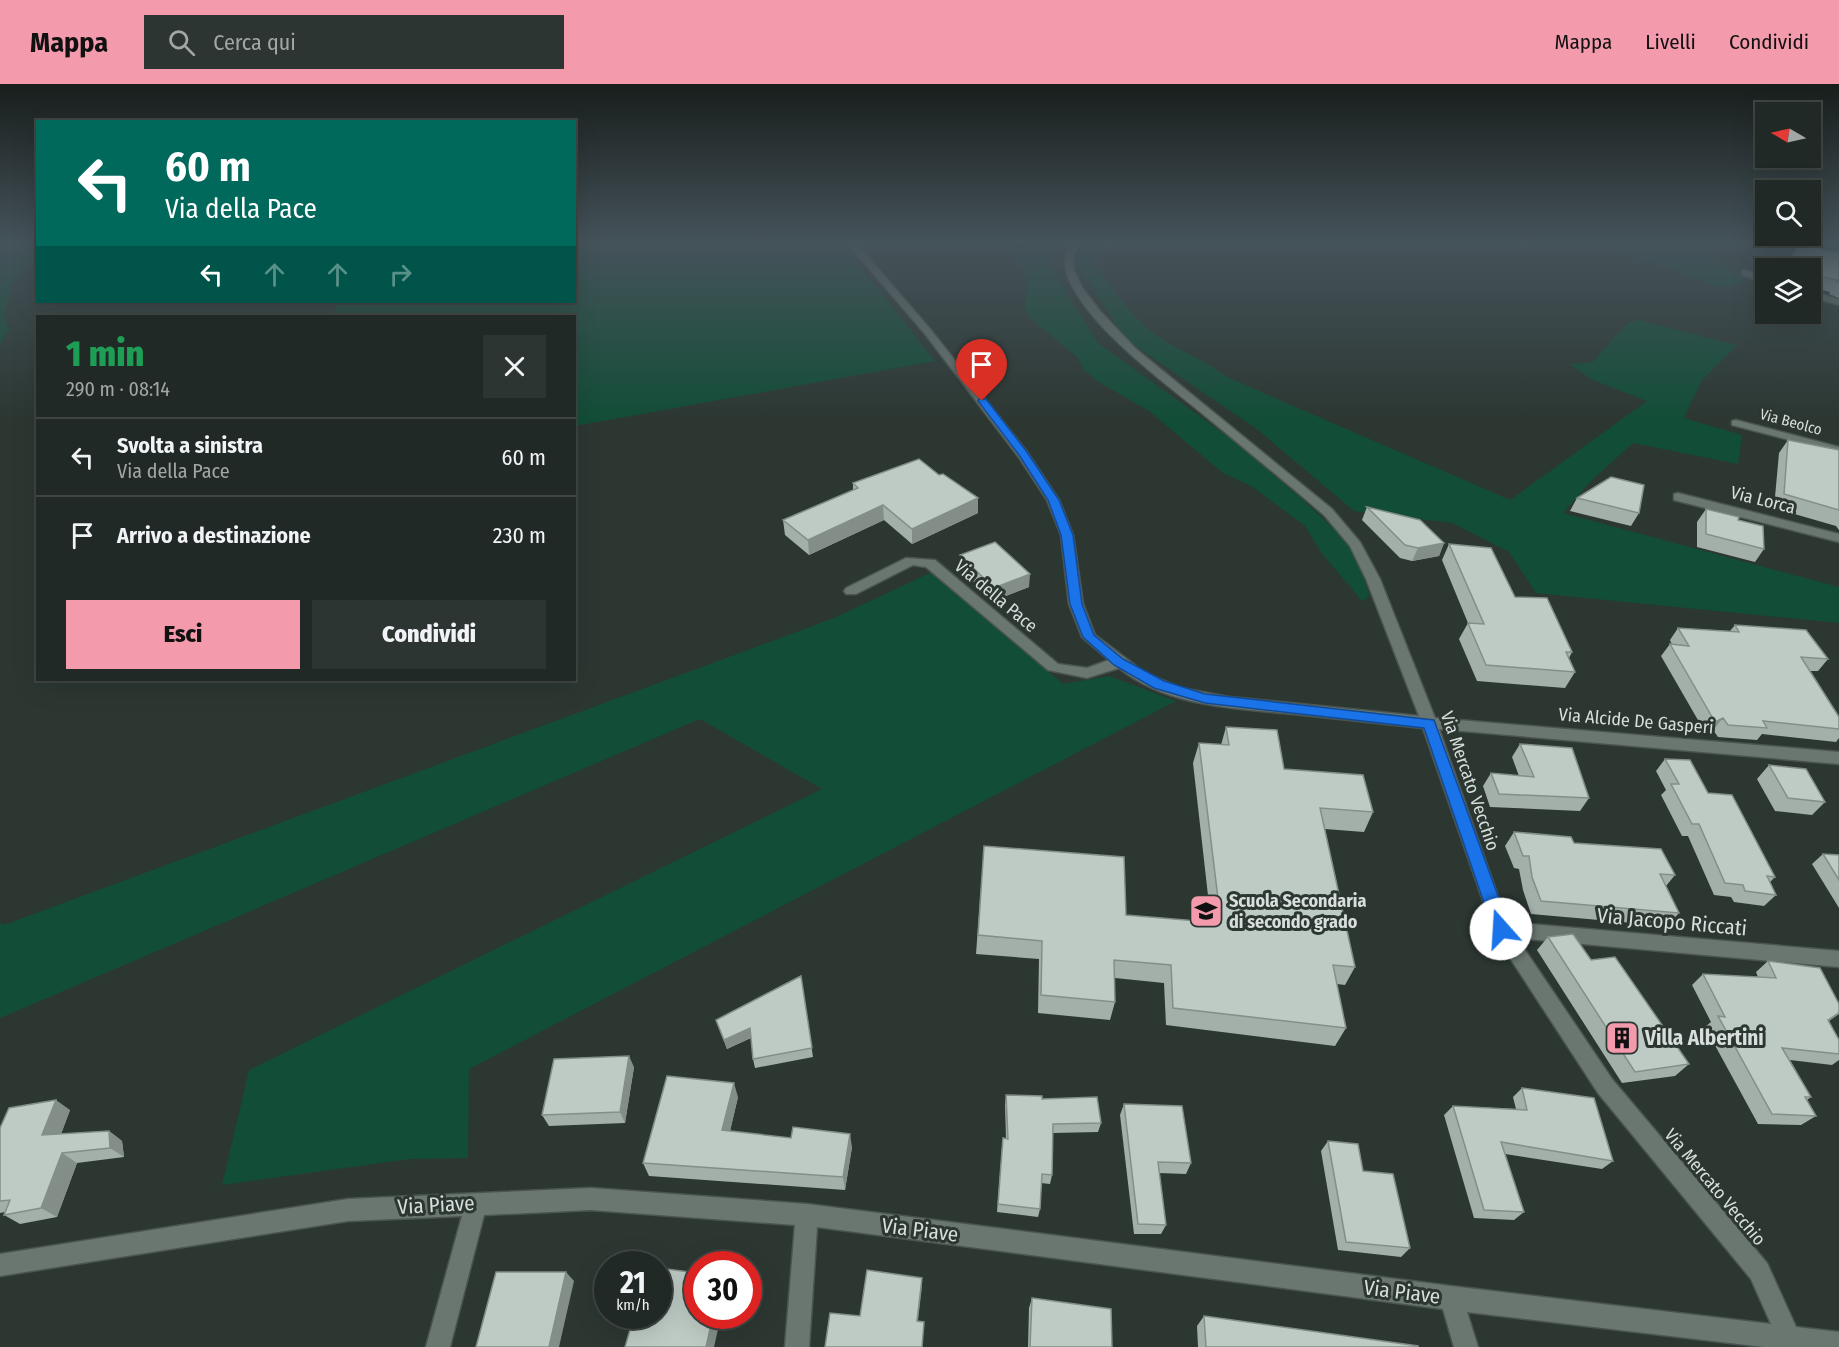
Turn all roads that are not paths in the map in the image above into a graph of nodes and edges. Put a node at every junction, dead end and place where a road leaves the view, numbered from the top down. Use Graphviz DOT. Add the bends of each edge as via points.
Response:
graph roads {
  1 [pos="903,303"];
  2 [pos="1089,303"];
  3 [pos="1736,423"];
  4 [pos="1839,450"];
  5 [pos="1678,497"];
  6 [pos="1839,537"];
  7 [pos="850,591"];
  8 [pos="1118,662"];
  9 [pos="1430,723"];
  10 [pos="1839,758"];
  11 [pos="1501,929"];
  12 [pos="1839,959"];
  13 [pos="476,1203"];
  14 [pos="807,1215"];
  15 [pos="0,1265"];
  16 [pos="1451,1298"];
  17 [pos="1791,1342"];
  18 [pos="1839,1344"];
  19 [pos="438,1347"];
  20 [pos="797,1347"];
  21 [pos="1466,1347"];
  1 -- 8 [label="street" via="1023,454 1053,500 1067,535 1076,604 1084,626 1089,637"];
  2 -- 9 [label="street, Via Mercato Vecchio" via="1133,351 1328,512 1356,545"];
  3 -- 4 [label="street, Via Beolco"];
  5 -- 6 [label="street, Via Lorca"];
  7 -- 8 [label="street, Via della Pace" via="911,561 930,563 1053,667 1075,674 1098,673"];
  8 -- 9 [label="street" via="1159,685 1205,699"];
  9 -- 10 [label="street, Via Alcide De Gasperi"];
  9 -- 11 [label="street, Via Mercato Vecchio"];
  11 -- 12 [label="street, Via Jacopo Riccati"];
  11 -- 17 [label="street, Via Mercato Vecchio" via="1605,1086 1759,1271"];
  13 -- 14 [label="street, Via Piave" via="591,1199"];
  13 -- 15 [label="street, Via Piave" via="348,1210"];
  13 -- 19 [label="street"];
  14 -- 16 [label="street, Via Piave"];
  14 -- 20 [label="street"];
  16 -- 17 [label="street, Via Piave"];
  16 -- 21 [label="street"];
  17 -- 18 [label="street, Via Piave"];
}
